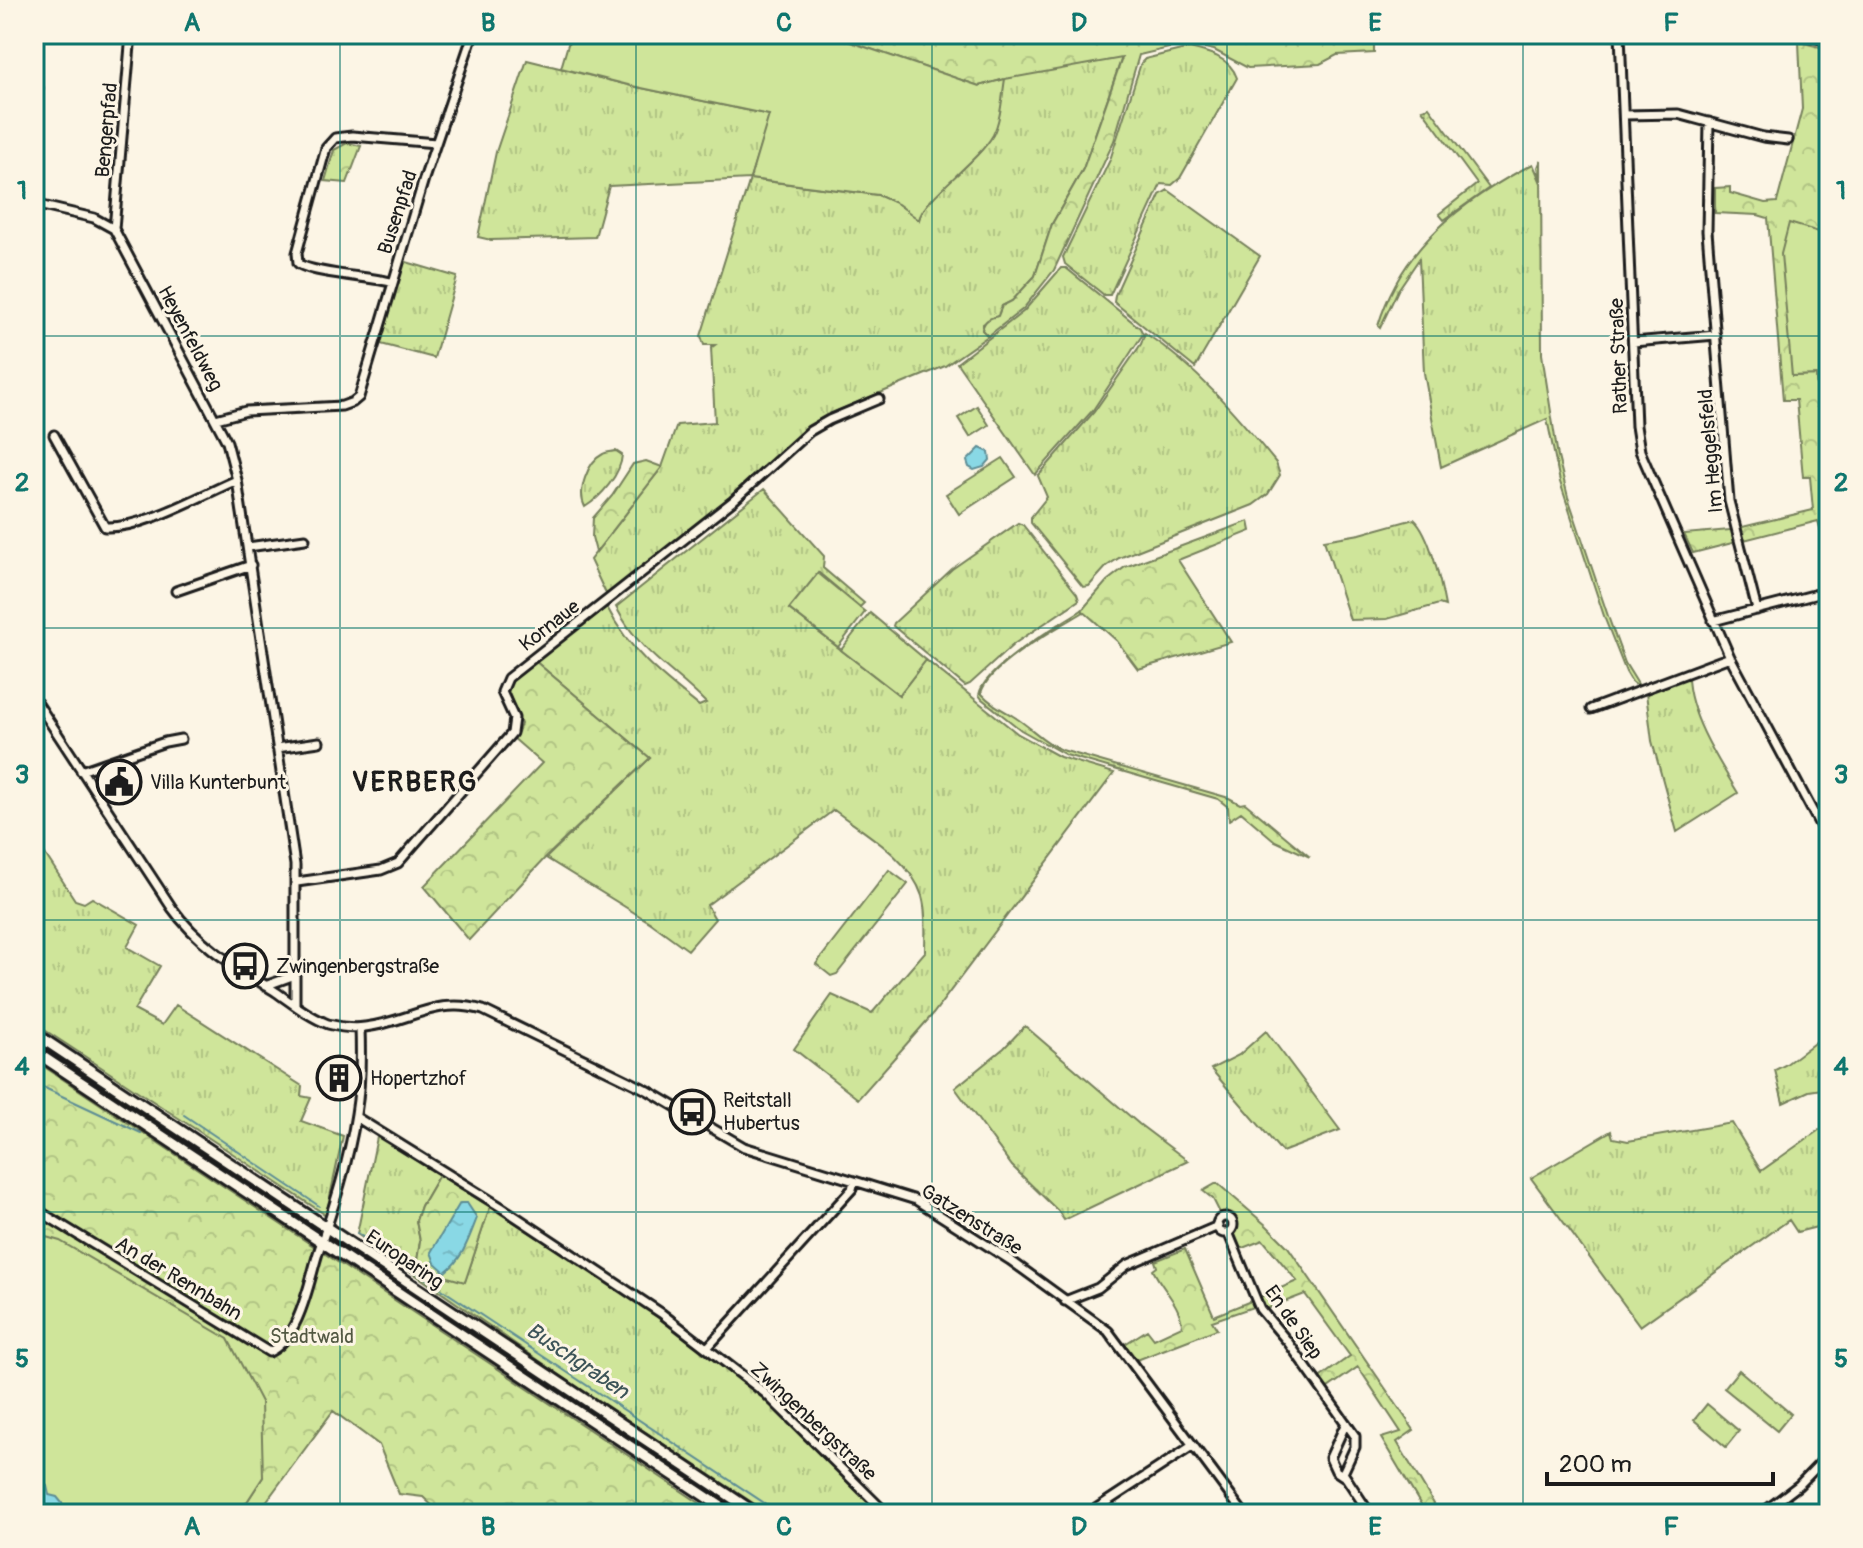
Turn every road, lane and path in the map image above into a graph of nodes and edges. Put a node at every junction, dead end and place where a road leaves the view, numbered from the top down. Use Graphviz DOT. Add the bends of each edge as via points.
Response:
graph roads {
  1 [pos="131,34"];
  2 [pos="473,34"];
  3 [pos="1620,34"];
  4 [pos="1804,34"];
  5 [pos="1829,40"];
  6 [pos="1624,115"];
  7 [pos="1709,122"];
  8 [pos="1788,140"];
  9 [pos="436,143"];
  10 [pos="34,204"];
  11 [pos="114,229"];
  12 [pos="391,282"];
  13 [pos="1716,335"];
  14 [pos="1633,342"];
  15 [pos="879,399"];
  16 [pos="216,419"];
  17 [pos="54,435"];
  18 [pos="237,480"];
  19 [pos="305,539"];
  20 [pos="248,547"];
  21 [pos="251,565"];
  22 [pos="176,591"];
  23 [pos="1829,591"];
  24 [pos="1757,610"];
  25 [pos="1713,621"];
  26 [pos="1730,657"];
  27 [pos="34,698"];
  28 [pos="1591,709"];
  29 [pos="181,739"];
  30 [pos="319,742"];
  31 [pos="277,748"];
  32 [pos="81,771"];
  33 [pos="1829,842"];
  34 [pos="297,882"];
  35 [pos="295,975"];
  36 [pos="265,986"];
  37 [pos="295,1005"];
  38 [pos="360,1028"];
  39 [pos="34,1033"];
  40 [pos="34,1051"];
  41 [pos="356,1117"];
  42 [pos="854,1181"];
  43 [pos="34,1208"];
  44 [pos="1218,1226"];
  45 [pos="327,1229"];
  46 [pos="1228,1232"];
  47 [pos="322,1241"];
  48 [pos="1065,1301"];
  49 [pos="707,1348"];
  50 [pos="1346,1423"];
  51 [pos="1192,1446"];
  52 [pos="1829,1454"];
  53 [pos="1345,1477"];
  54 [pos="732,1514"];
  55 [pos="757,1514"];
  56 [pos="887,1514"];
  57 [pos="1088,1514"];
  58 [pos="1244,1514"];
  59 [pos="1370,1514"];
  60 [pos="1761,1514"];
  1 -- 11 [label="street, Bengerpfad"];
  2 -- 9 [label="street, Busenpfad"];
  3 -- 6 [label="street, Rather Straße"];
  4 -- 5 [label="main road"];
  6 -- 7 [label="street" via="1678,114"];
  6 -- 14 [label="street, Rather Straße"];
  7 -- 8 [label="street"];
  7 -- 13 [label="street, Im Heggelsfeld" via="1706,215"];
  9 -- 12 [label="street, Busenpfad"];
  9 -- 12 [label="street" via="352,136 335,138 326,148 298,263 310,270"];
  10 -- 11 [label="street" via="94,218"];
  11 -- 16 [label="street, Heyenfeldweg"];
  12 -- 16 [label="street, Busenpfad" via="356,400 342,406 246,411"];
  13 -- 14 [label="street"];
  13 -- 24 [label="street, Im Heggelsfeld" via="1729,501"];
  14 -- 25 [label="street, Rather Straße" via="1640,451"];
  15 -- 34 [label="street, Kornaue" via="810,431 733,501 508,678 502,692 515,723 512,733 398,863"];
  16 -- 18 [label="street, Heyenfeldweg"];
  17 -- 18 [label="street" via="105,527 141,522"];
  18 -- 20 [label="street, Heyenfeldweg"];
  19 -- 20 [label="street"];
  20 -- 21 [label="street, Heyenfeldweg"];
  21 -- 22 [label="street"];
  21 -- 31 [label="street, Heyenfeldweg"];
  23 -- 24 [label="street"];
  24 -- 25 [label="street"];
  25 -- 26 [label="street, Rather Straße"];
  26 -- 28 [label="street"];
  26 -- 33 [label="street, Rather Straße"];
  27 -- 32 [label="street"];
  29 -- 32 [label="street"];
  30 -- 31 [label="street"];
  31 -- 34 [label="street, Heyenfeldweg"];
  32 -- 36 [label="street" via="188,929"];
  34 -- 35 [label="street, Heyenfeldweg"];
  35 -- 36 [label="street"];
  35 -- 37 [label="street, Heyenfeldweg"];
  36 -- 37 [label="street"];
  37 -- 38 [label="street, Gatzenstraße" via="329,1024"];
  38 -- 41 [label="street"];
  38 -- 42 [label="street, Gatzenstraße" via="440,1005 483,1010 647,1090 744,1147"];
  39 -- 45 [label="main road, Europaring"];
  40 -- 47 [label="main road, Europaring"];
  41 -- 45 [label="street"];
  41 -- 49 [label="street, Zwingenbergstraße" via="528,1224"];
  42 -- 48 [label="street, Gatzenstraße" via="916,1200"];
  42 -- 49 [label="street" via="849,1193"];
  43 -- 47 [label="street, An der Rennbahn" via="269,1352 282,1343 296,1320"];
  44 -- 46 [label="street"];
  44 -- 46 [label="street" via="1228,1218 1233,1225"];
  44 -- 48 [label="street" via="1127,1265 1098,1288"];
  45 -- 47 [label="street, An der Rennbahn"];
  45 -- 55 [label="main road, Europaring"];
  46 -- 50 [label="street, En de Siep" via="1260,1309"];
  47 -- 54 [label="main road, Europaring"];
  48 -- 51 [label="street, Gatzenstraße" via="1108,1331"];
  49 -- 56 [label="street, Zwingenbergstraße" via="765,1393"];
  50 -- 53 [label="street" via="1356,1439"];
  50 -- 53 [label="street" via="1329,1460"];
  51 -- 57 [label="street"];
  51 -- 58 [label="street, Gatzenstraße"];
  52 -- 60 [label="street"];
  53 -- 59 [label="street"];
}
